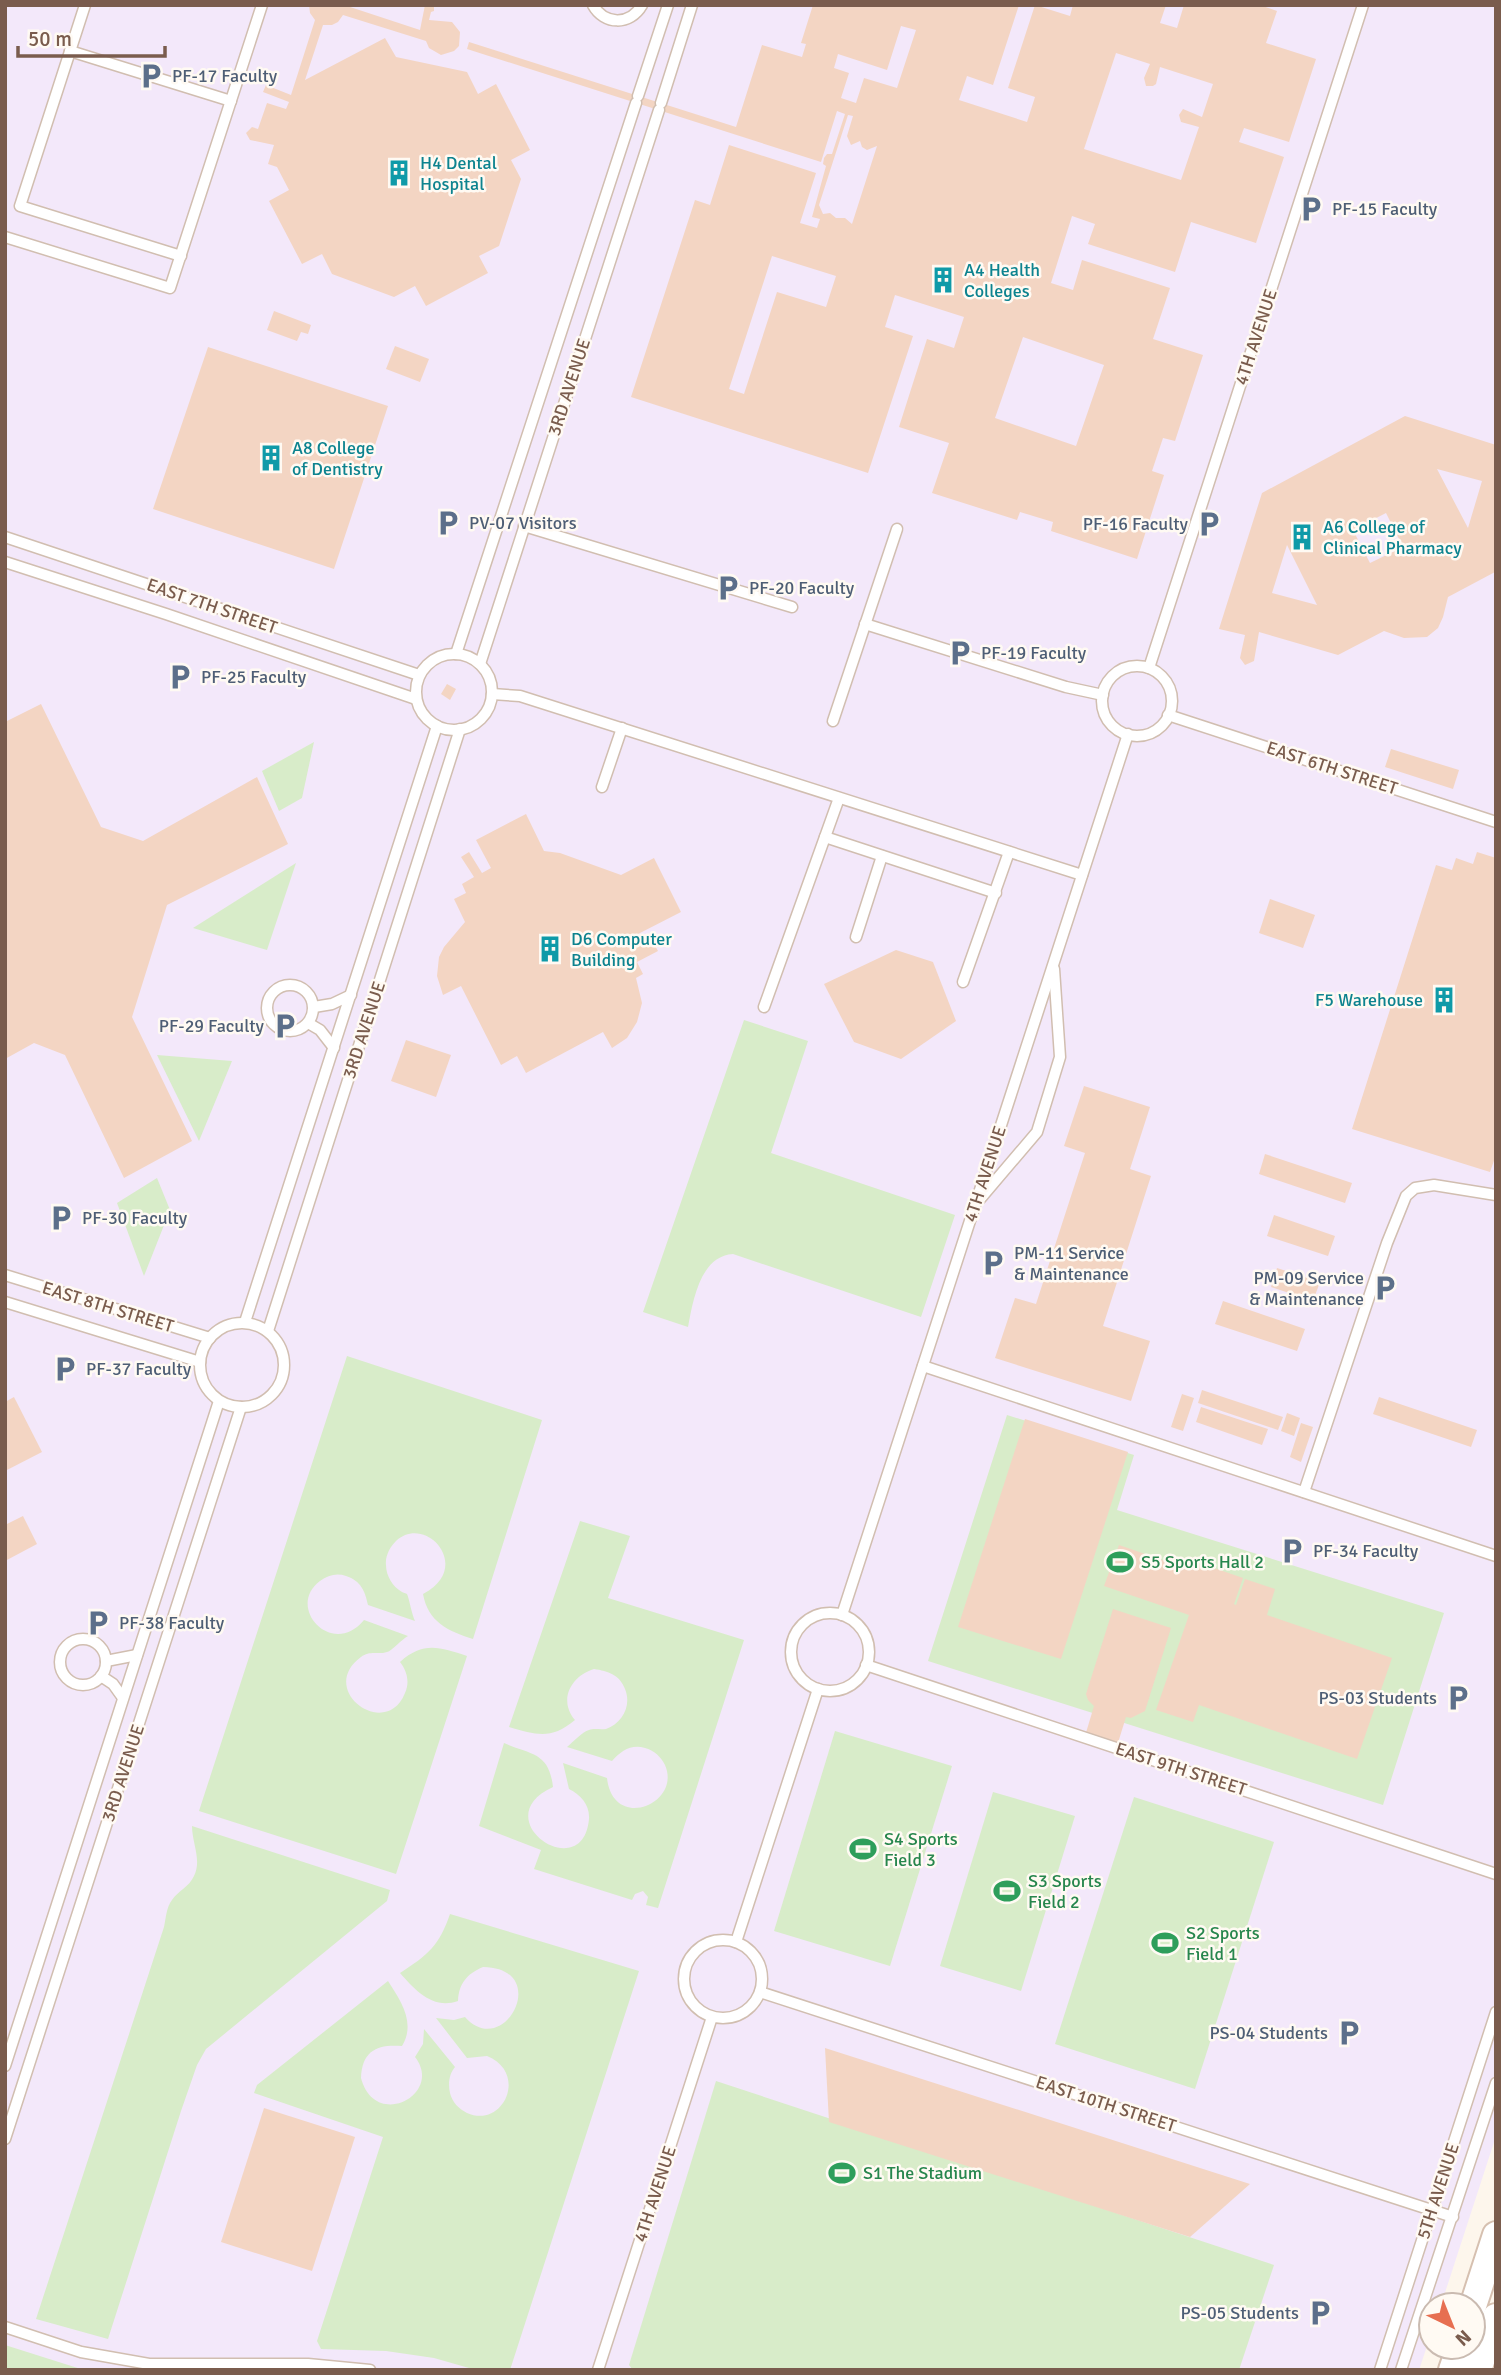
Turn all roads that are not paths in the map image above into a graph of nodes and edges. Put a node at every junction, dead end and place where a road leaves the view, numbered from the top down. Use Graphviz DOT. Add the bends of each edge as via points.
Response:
graph roads {
  1 [pos="85,5"];
  2 [pos="262,5"];
  3 [pos="593,5"];
  4 [pos="642,5"];
  5 [pos="668,5"];
  6 [pos="692,5"];
  7 [pos="1363,5"];
  8 [pos="70,51"];
  9 [pos="231,101"];
  10 [pos="5,237"];
  11 [pos="181,256"];
  12 [pos="524,526"];
  13 [pos="897,528"];
  14 [pos="5,537"];
  15 [pos="5,562"];
  16 [pos="792,607"];
  17 [pos="865,624"];
  18 [pos="456,653"];
  19 [pos="480,664"];
  20 [pos="1149,668"];
  21 [pos="419,675"];
  22 [pos="492,694"];
  23 [pos="1103,695"];
  24 [pos="416,699"];
  25 [pos="1168,715"];
  26 [pos="833,721"];
  27 [pos="437,726"];
  28 [pos="622,728"];
  29 [pos="460,729"];
  30 [pos="1128,734"];
  31 [pos="602,787"];
  32 [pos="839,797"];
  33 [pos="1496,822"];
  34 [pos="825,838"];
  35 [pos="1009,852"];
  36 [pos="882,856"];
  37 [pos="1082,875"];
  38 [pos="996,893"];
  39 [pos="856,937"];
  40 [pos="1054,962"];
  41 [pos="963,982"];
  42 [pos="351,995"];
  43 [pos="314,1007"];
  44 [pos="764,1007"];
  45 [pos="308,1023"];
  46 [pos="334,1048"];
  47 [pos="1496,1195"];
  48 [pos="975,1204"];
  49 [pos="5,1275"];
  50 [pos="5,1302"];
  51 [pos="245,1322"];
  52 [pos="268,1331"];
  53 [pos="210,1338"];
  54 [pos="200,1362"];
  55 [pos="923,1366"];
  56 [pos="219,1401"];
  57 [pos="241,1407"];
  58 [pos="1304,1492"];
  59 [pos="1496,1556"];
  60 [pos="842,1615"];
  61 [pos="137,1655"];
  62 [pos="106,1661"];
  63 [pos="866,1665"];
  64 [pos="101,1676"];
  65 [pos="818,1689"];
  66 [pos="123,1698"];
  67 [pos="1496,1874"];
  68 [pos="736,1942"];
  69 [pos="760,1992"];
  70 [pos="1496,2012"];
  71 [pos="712,2017"];
  72 [pos="5,2066"];
  73 [pos="1496,2083"];
  74 [pos="5,2140"];
  75 [pos="1432,2210"];
  76 [pos="1452,2217"];
  77 [pos="1496,2235"];
  78 [pos="1478,2291"];
  79 [pos="1496,2316"];
  80 [pos="5,2328"];
  81 [pos="370,2370"];
  82 [pos="598,2370"];
  83 [pos="1380,2370"];
  84 [pos="1401,2370"];
  85 [pos="1478,2370"];
  1 -- 8 [label="lane"];
  2 -- 9 [label="lane"];
  3 -- 4 [label="lane" via="601,16 617,21 633,16"];
  5 -- 18 [label="lane, 3RD AVENUE"];
  6 -- 12 [label="lane, 3RD AVENUE"];
  7 -- 20 [label="lane, 4TH AVENUE"];
  8 -- 9 [label="lane"];
  8 -- 11 [label="lane" via="20,206"];
  9 -- 11 [label="lane"];
  10 -- 11 [label="lane" via="170,288"];
  12 -- 16 [label="lane"];
  12 -- 19 [label="lane, 3RD AVENUE"];
  13 -- 17 [label="lane"];
  14 -- 21 [label="lane, EAST 7TH STREET"];
  15 -- 24 [label="lane, EAST 7TH STREET"];
  17 -- 23 [label="lane"];
  17 -- 26 [label="lane"];
  18 -- 19 [label="lane"];
  18 -- 21 [label="lane" via="437,657"];
  19 -- 22 [label="lane"];
  20 -- 23 [label="lane" via="1119,671"];
  20 -- 25 [label="lane" via="1169,687"];
  21 -- 24 [label="lane"];
  22 -- 28 [label="lane" via="520,696"];
  22 -- 29 [label="lane" via="478,720"];
  23 -- 30 [label="lane" via="1110,723"];
  24 -- 27 [label="lane" via="424,717"];
  25 -- 30 [label="lane" via="1155,730"];
  25 -- 33 [label="lane, EAST 6TH STREET"];
  27 -- 29 [label="lane"];
  27 -- 42 [label="lane, 3RD AVENUE"];
  28 -- 31 [label="lane"];
  28 -- 32 [label="lane"];
  29 -- 52 [label="lane, 3RD AVENUE"];
  30 -- 37 [label="lane, 4TH AVENUE"];
  32 -- 34 [label="lane"];
  32 -- 35 [label="lane"];
  34 -- 36 [label="lane"];
  34 -- 44 [label="lane"];
  35 -- 37 [label="lane"];
  35 -- 38 [label="lane"];
  36 -- 38 [label="lane"];
  36 -- 39 [label="lane"];
  37 -- 40 [label="lane, 4TH AVENUE"];
  38 -- 41 [label="lane"];
  40 -- 48 [label="lane, 4TH AVENUE"];
  40 -- 48 [label="lane" via="1060,1057 1037,1132"];
  42 -- 43 [label="lane"];
  42 -- 46 [label="lane, 3RD AVENUE"];
  43 -- 45 [label="lane"];
  43 -- 45 [label="lane" via="308,993 294,985 278,988 268,1001 269,1016 279,1028 295,1031"];
  45 -- 46 [label="lane"];
  46 -- 51 [label="lane, 3RD AVENUE"];
  47 -- 58 [label="lane" via="1434,1185 1415,1188 1406,1196"];
  48 -- 55 [label="lane, 4TH AVENUE"];
  49 -- 53 [label="lane, EAST 8TH STREET"];
  50 -- 54 [label="lane, EAST 8TH STREET"];
  51 -- 52 [label="lane"];
  51 -- 53 [label="lane" via="224,1326"];
  52 -- 57 [label="lane" via="281,1346 282,1379 270,1397"];
  53 -- 54 [label="lane"];
  54 -- 56 [label="lane" via="204,1383"];
  55 -- 58 [label="lane"];
  55 -- 60 [label="lane, 4TH AVENUE"];
  56 -- 57 [label="lane"];
  56 -- 61 [label="lane, 3RD AVENUE"];
  57 -- 74 [label="lane, 3RD AVENUE"];
  58 -- 59 [label="lane"];
  60 -- 63 [label="lane" via="852,1619 866,1636"];
  60 -- 65 [label="lane" via="809,1619 793,1640 794,1667"];
  61 -- 62 [label="lane"];
  61 -- 66 [label="lane, 3RD AVENUE"];
  62 -- 64 [label="lane"];
  62 -- 64 [label="lane" via="101,1647 79,1639 61,1655 61,1670 72,1682 88,1685"];
  63 -- 65 [label="lane" via="859,1678 840,1690"];
  63 -- 67 [label="lane, EAST 9TH STREET"];
  64 -- 66 [label="lane"];
  65 -- 68 [label="lane"];
  66 -- 72 [label="lane, 3RD AVENUE"];
  68 -- 69 [label="lane" via="759,1964"];
  68 -- 71 [label="lane" via="702,1946 684,1973 693,2005"];
  69 -- 71 [label="lane" via="744,2013 734,2018"];
  69 -- 75 [label="lane, EAST 10TH STREET"];
  70 -- 75 [label="lane, 5TH AVENUE"];
  71 -- 82 [label="lane, 4TH AVENUE"];
  73 -- 76 [label="lane, 5TH AVENUE"];
  75 -- 76 [label="lane, EAST 10TH STREET"];
  75 -- 83 [label="lane, 5TH AVENUE"];
  76 -- 84 [label="lane, 5TH AVENUE"];
  77 -- 78 [label="main road"];
  79 -- 85 [label="main road"];
  80 -- 81 [label="lane" via="81,2352 149,2364 308,2364"];
}
